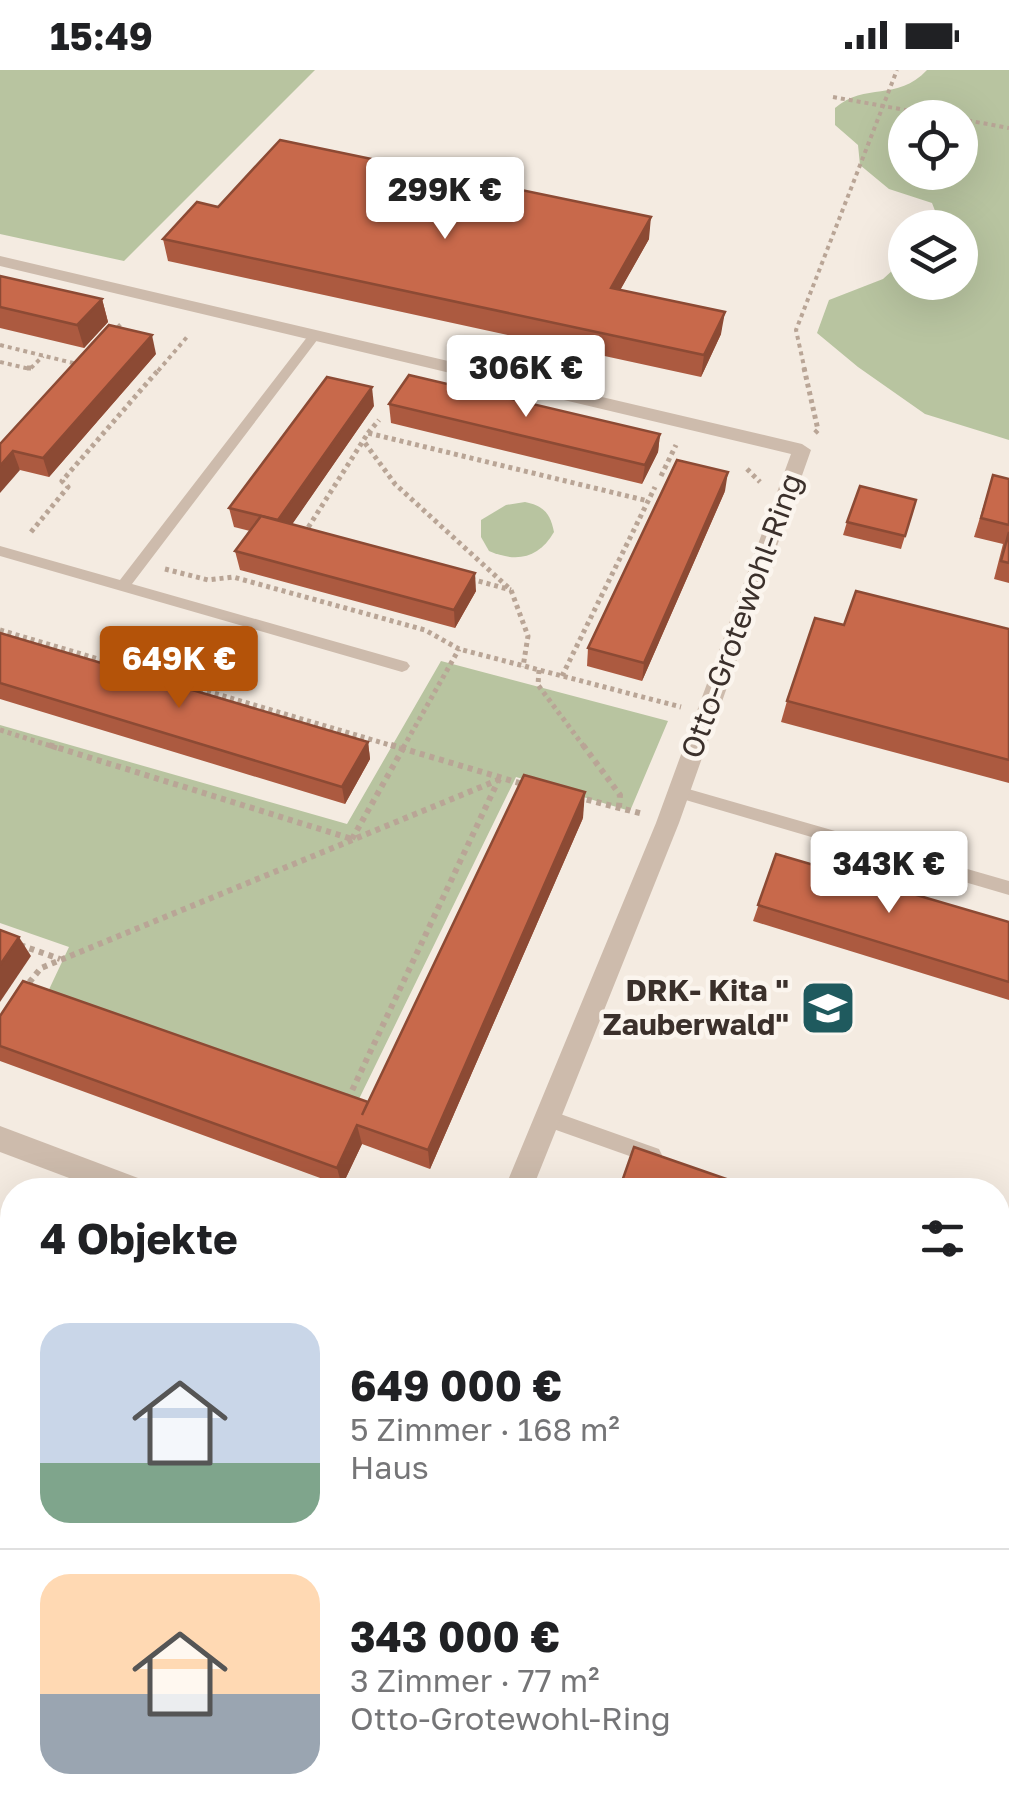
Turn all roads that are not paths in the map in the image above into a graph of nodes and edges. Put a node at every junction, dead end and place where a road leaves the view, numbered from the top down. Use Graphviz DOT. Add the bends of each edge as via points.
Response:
graph roads {
  1 [pos="0,261"];
  2 [pos="315,335"];
  3 [pos="0,552"];
  4 [pos="123,586"];
  5 [pos="402,666"];
  6 [pos="678,792"];
  7 [pos="1009,888"];
  8 [pos="549,1120"];
  9 [pos="0,1139"];
  10 [pos="679,1164"];
  11 [pos="104,1178"];
  12 [pos="523,1178"];
  1 -- 2 [label="street, Otto-Grotewohl-Ring"];
  2 -- 4 [label="lane"];
  2 -- 6 [label="street, Otto-Grotewohl-Ring" via="802,450"];
  3 -- 4 [label="lane"];
  4 -- 5 [label="lane"];
  6 -- 7 [label="lane"];
  6 -- 8 [label="street, Otto-Grotewohl-Ring"];
  8 -- 10 [label="lane"];
  8 -- 12 [label="street, Otto-Grotewohl-Ring"];
  9 -- 11 [label="street"];
}
